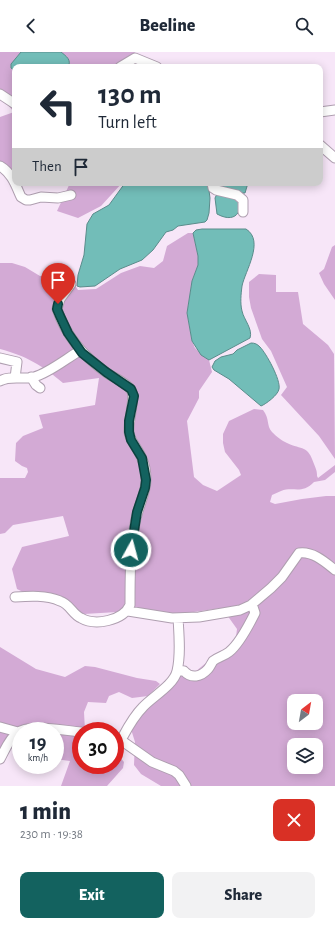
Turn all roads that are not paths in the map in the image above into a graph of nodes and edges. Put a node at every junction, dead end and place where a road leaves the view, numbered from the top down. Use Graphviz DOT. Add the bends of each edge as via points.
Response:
graph roads {
  1 [pos="135,55"];
  2 [pos="124,64"];
  3 [pos="152,64"];
  4 [pos="0,94"];
  5 [pos="12,102"];
  6 [pos="335,110"];
  7 [pos="323,112"];
  8 [pos="323,148"];
  9 [pos="335,158"];
  10 [pos="0,166"];
  11 [pos="12,179"];
  12 [pos="16,186"];
  13 [pos="213,186"];
  14 [pos="71,195"];
  15 [pos="243,212"];
  16 [pos="71,284"];
  17 [pos="80,350"];
  18 [pos="0,358"];
  19 [pos="31,377"];
  20 [pos="15,378"];
  21 [pos="0,381"];
  22 [pos="40,388"];
  23 [pos="335,570"];
  24 [pos="15,597"];
  25 [pos="252,604"];
  26 [pos="128,611"];
  27 [pos="178,618"];
  28 [pos="178,670"];
  29 [pos="0,728"];
  30 [pos="12,731"];
  31 [pos="124,732"];
  32 [pos="12,739"];
  33 [pos="124,744"];
  34 [pos="0,759"];
  35 [pos="186,786"];
  1 -- 2 [label="street"];
  1 -- 3 [label="street"];
  4 -- 5 [label="street"];
  6 -- 7 [label="street"];
  8 -- 9 [label="street"];
  10 -- 11 [label="street"];
  12 -- 14 [label="street" via="23,199"];
  13 -- 15 [label="street" via="216,190 240,196 243,200"];
  16 -- 17 [label="street" via="60,299 57,309 68,333"];
  17 -- 19 [label="street"];
  17 -- 26 [label="street" via="131,389 134,396 129,432 142,458 146,480 134,524"];
  18 -- 20 [label="street" via="17,362"];
  19 -- 20 [label="street"];
  19 -- 22 [label="street"];
  20 -- 21 [label="street"];
  23 -- 25 [label="street" via="318,558 299,553 282,577"];
  24 -- 26 [label="street" via="45,597 58,600 66,603 76,615 87,621 105,621 122,616"];
  25 -- 27 [label="street" via="222,614"];
  25 -- 28 [label="street" via="255,613 250,623 228,652 212,662 201,675 188,676 184,671"];
  26 -- 27 [label="street"];
  27 -- 28 [label="street"];
  28 -- 31 [label="street" via="167,686 147,702"];
  29 -- 30 [label="street"];
  32 -- 34 [label="street"];
  33 -- 35 [label="street" via="152,762 174,771"];
}
